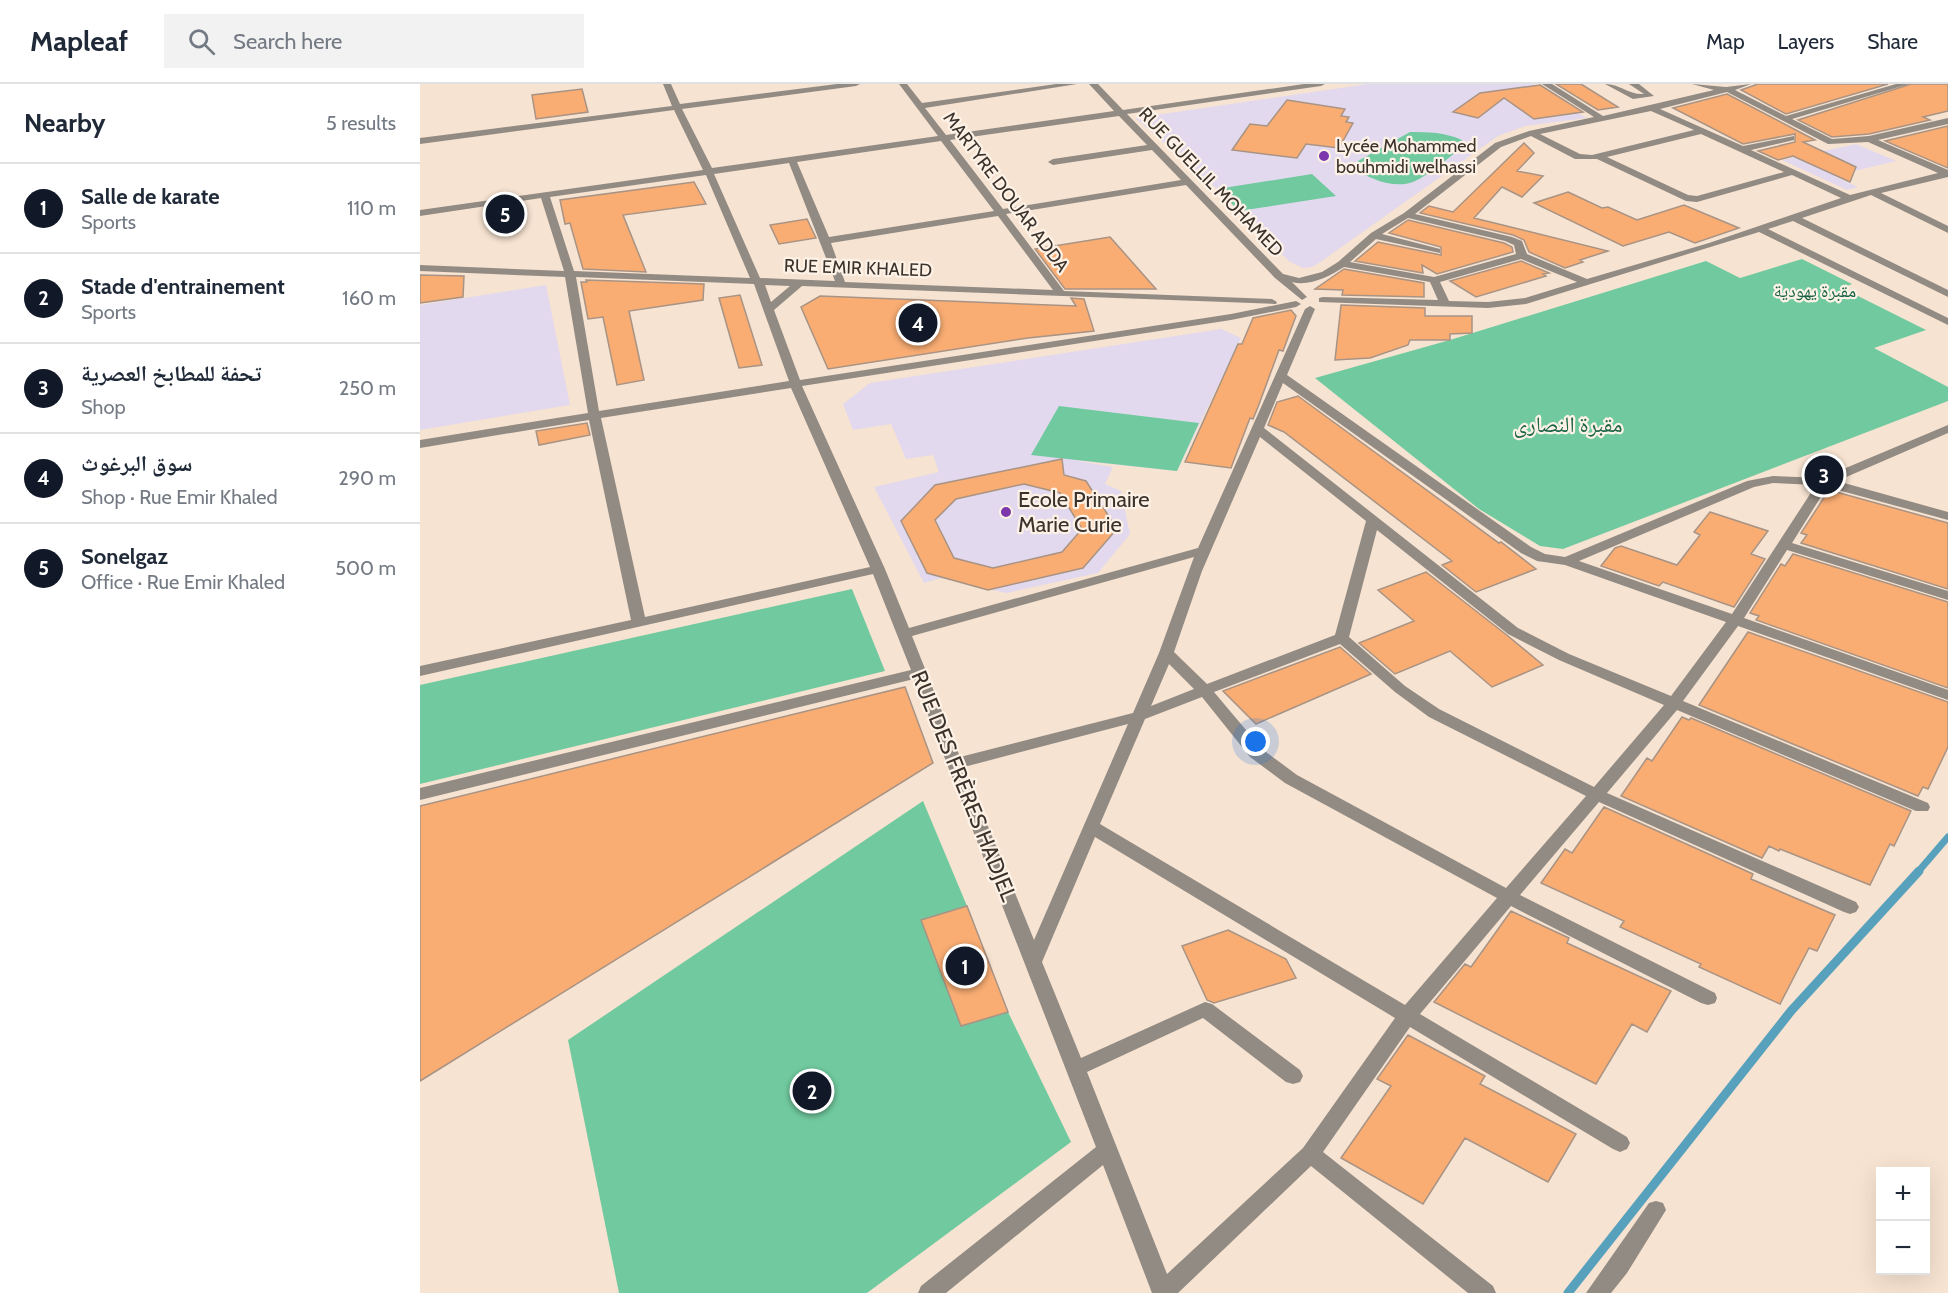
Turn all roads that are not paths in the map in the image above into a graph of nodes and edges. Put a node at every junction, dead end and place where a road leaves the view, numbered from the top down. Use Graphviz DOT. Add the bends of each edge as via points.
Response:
graph roads {
  1 [pos="668,84"];
  2 [pos="856,84"];
  3 [pos="903,84"];
  4 [pos="1073,84"];
  5 [pos="1093,84"];
  6 [pos="1321,84"];
  7 [pos="1546,84"];
  8 [pos="1608,84"];
  9 [pos="1633,84"];
  10 [pos="1696,84"];
  11 [pos="1747,84"];
  12 [pos="1905,84"];
  13 [pos="1308,85"];
  14 [pos="1729,90"];
  15 [pos="919,106"];
  16 [pos="676,107"];
  17 [pos="1652,108"];
  18 [pos="1121,113"];
  19 [pos="1603,119"];
  20 [pos="1783,119"];
  21 [pos="1948,121"];
  22 [pos="1702,131"];
  23 [pos="1532,133"];
  24 [pos="944,138"];
  25 [pos="1791,138"];
  26 [pos="1869,139"];
  27 [pos="420,141"];
  28 [pos="1154,147"];
  29 [pos="1743,149"];
  30 [pos="1599,157"];
  31 [pos="792,160"];
  32 [pos="1053,162"];
  33 [pos="709,172"];
  34 [pos="1794,172"];
  35 [pos="1948,174"];
  36 [pos="1189,182"];
  37 [pos="1872,192"];
  38 [pos="545,195"];
  39 [pos="1849,198"];
  40 [pos="420,213"];
  41 [pos="1000,213"];
  42 [pos="1407,214"];
  43 [pos="1793,217"];
  44 [pos="1760,229"];
  45 [pos="1948,230"];
  46 [pos="1374,235"];
  47 [pos="825,241"];
  48 [pos="1436,250"];
  49 [pos="1522,256"];
  50 [pos="1342,264"];
  51 [pos="420,268"];
  52 [pos="570,274"];
  53 [pos="1326,274"];
  54 [pos="1279,276"];
  55 [pos="1434,280"];
  56 [pos="757,281"];
  57 [pos="800,283"];
  58 [pos="1587,283"];
  59 [pos="841,284"];
  60 [pos="1315,289"];
  61 [pos="1060,292"];
  62 [pos="1948,294"];
  63 [pos="1226,301"];
  64 [pos="1305,302"];
  65 [pos="1445,304"];
  66 [pos="768,310"];
  67 [pos="1231,316"];
  68 [pos="1948,322"];
  69 [pos="1282,377"];
  70 [pos="796,385"];
  71 [pos="594,414"];
  72 [pos="1948,429"];
  73 [pos="1258,430"];
  74 [pos="420,444"];
  75 [pos="1824,482"];
  76 [pos="1948,516"];
  77 [pos="1373,519"];
  78 [pos="1786,545"];
  79 [pos="1206,550"];
  80 [pos="1567,561"];
  81 [pos="878,569"];
  82 [pos="1948,596"];
  83 [pos="1736,619"];
  84 [pos="639,623"];
  85 [pos="904,634"];
  86 [pos="1342,638"];
  87 [pos="1166,653"];
  88 [pos="420,671"];
  89 [pos="920,673"];
  90 [pos="1205,691"];
  91 [pos="1948,695"];
  92 [pos="1675,702"];
  93 [pos="1139,716"];
  94 [pos="955,764"];
  95 [pos="420,794"];
  96 [pos="1595,794"];
  97 [pos="1922,807"];
  98 [pos="1092,827"];
  99 [pos="1509,897"];
  100 [pos="1850,907"];
  101 [pos="1033,962"];
  102 [pos="1708,998"];
  103 [pos="1407,1016"];
  104 [pos="1076,1069"];
  105 [pos="1293,1076"];
  106 [pos="1620,1143"];
  107 [pos="1107,1150"];
  108 [pos="1310,1154"];
  109 [pos="1656,1210"];
  110 [pos="929,1293"];
  111 [pos="1163,1293"];
  112 [pos="1485,1293"];
  113 [pos="1597,1293"];
  1 -- 16 [label="street, RUE DES FRÈRES HADJEL"];
  2 -- 16 [label="street"];
  3 -- 15 [label="street, MARTYRE DOUAR ADDA"];
  4 -- 15 [label="street"];
  5 -- 18 [label="street, RUE GUELLIL MOHAMED"];
  6 -- 13 [label="street"];
  7 -- 19 [label="street"];
  8 -- 9 [label="street" via="1633,97 1650,96"];
  10 -- 14 [label="street"];
  11 -- 14 [label="street"];
  12 -- 20 [label="street"];
  13 -- 18 [label="street"];
  14 -- 17 [label="street"];
  14 -- 20 [label="street"];
  15 -- 24 [label="street, MARTYRE DOUAR ADDA"];
  16 -- 27 [label="street"];
  16 -- 33 [label="street, RUE DES FRÈRES HADJEL"];
  17 -- 19 [label="street"];
  17 -- 22 [label="street"];
  18 -- 24 [label="street"];
  18 -- 28 [label="street, RUE GUELLIL MOHAMED"];
  19 -- 23 [label="street"];
  20 -- 26 [label="street" via="1831,142"];
  21 -- 26 [label="street"];
  22 -- 29 [label="street"];
  22 -- 30 [label="street"];
  23 -- 30 [label="street" via="1578,157"];
  23 -- 42 [label="street" via="1498,145"];
  24 -- 31 [label="street"];
  24 -- 41 [label="street, MARTYRE DOUAR ADDA"];
  25 -- 29 [label="street"];
  26 -- 35 [label="street"];
  28 -- 32 [label="street"];
  28 -- 36 [label="street, RUE GUELLIL MOHAMED"];
  29 -- 34 [label="street"];
  30 -- 34 [label="street" via="1686,198 1697,199"];
  31 -- 33 [label="street"];
  31 -- 47 [label="street"];
  33 -- 38 [label="street"];
  33 -- 56 [label="street, RUE DES FRÈRES HADJEL"];
  34 -- 39 [label="street"];
  35 -- 37 [label="street"];
  36 -- 41 [label="street"];
  36 -- 54 [label="street, RUE GUELLIL MOHAMED"];
  37 -- 39 [label="street"];
  37 -- 45 [label="street"];
  38 -- 40 [label="street"];
  38 -- 52 [label="street"];
  39 -- 43 [label="street"];
  41 -- 47 [label="street"];
  41 -- 61 [label="street, MARTYRE DOUAR ADDA"];
  42 -- 46 [label="street"];
  42 -- 49 [label="street" via="1508,238 1518,243"];
  43 -- 44 [label="street"];
  43 -- 62 [label="street"];
  44 -- 58 [label="street"];
  44 -- 68 [label="street"];
  46 -- 48 [label="street"];
  46 -- 50 [label="street"];
  47 -- 59 [label="street"];
  49 -- 55 [label="street"];
  49 -- 58 [label="street"];
  50 -- 53 [label="street"];
  50 -- 55 [label="street"];
  51 -- 52 [label="street, RUE EMIR KHALED"];
  52 -- 56 [label="street, RUE EMIR KHALED"];
  52 -- 71 [label="street"];
  53 -- 54 [label="street" via="1299,281"];
  53 -- 60 [label="street"];
  54 -- 64 [label="street, RUE GUELLIL MOHAMED"];
  55 -- 65 [label="street"];
  56 -- 57 [label="street, RUE EMIR KHALED"];
  56 -- 66 [label="street, RUE DES FRÈRES HADJEL"];
  57 -- 59 [label="street, RUE EMIR KHALED"];
  57 -- 66 [label="street"];
  58 -- 65 [label="street" via="1526,301"];
  59 -- 61 [label="street, RUE EMIR KHALED"];
  61 -- 63 [label="street, RUE EMIR KHALED"];
  63 -- 64 [label="street, RUE EMIR KHALED"];
  63 -- 67 [label="street" via="1235,306"];
  64 -- 65 [label="street"];
  64 -- 67 [label="street"];
  64 -- 69 [label="street"];
  66 -- 70 [label="street, RUE DES FRÈRES HADJEL"];
  67 -- 70 [label="street"];
  69 -- 73 [label="street"];
  69 -- 80 [label="street" via="1526,550 1542,558"];
  70 -- 71 [label="street"];
  70 -- 81 [label="street, RUE DES FRÈRES HADJEL"];
  71 -- 74 [label="street"];
  71 -- 84 [label="street"];
  72 -- 75 [label="street"];
  73 -- 77 [label="street"];
  73 -- 79 [label="street"];
  75 -- 76 [label="street"];
  75 -- 78 [label="street"];
  75 -- 80 [label="street" via="1762,480"];
  77 -- 86 [label="street"];
  77 -- 92 [label="street" via="1513,631 1564,657"];
  78 -- 82 [label="street"];
  78 -- 83 [label="street"];
  79 -- 85 [label="street"];
  79 -- 87 [label="street"];
  80 -- 83 [label="street"];
  81 -- 84 [label="street"];
  81 -- 85 [label="street, RUE DES FRÈRES HADJEL"];
  83 -- 91 [label="street"];
  83 -- 92 [label="street"];
  84 -- 88 [label="street"];
  85 -- 89 [label="street, RUE DES FRÈRES HADJEL"];
  86 -- 90 [label="street"];
  86 -- 96 [label="street" via="1434,713"];
  87 -- 90 [label="street"];
  87 -- 93 [label="street"];
  89 -- 94 [label="street, RUE DES FRÈRES HADJEL"];
  89 -- 95 [label="street"];
  90 -- 93 [label="street"];
  90 -- 99 [label="street" via="1256,753 1291,779"];
  92 -- 96 [label="street"];
  92 -- 97 [label="street"];
  93 -- 94 [label="street"];
  93 -- 98 [label="street"];
  94 -- 101 [label="street, RUE DES FRÈRES HADJEL"];
  96 -- 99 [label="street"];
  96 -- 100 [label="street"];
  98 -- 101 [label="street"];
  98 -- 103 [label="street"];
  99 -- 102 [label="street"];
  99 -- 103 [label="street"];
  101 -- 104 [label="street, RUE DES FRÈRES HADJEL"];
  103 -- 106 [label="street"];
  103 -- 108 [label="street"];
  104 -- 105 [label="street" via="1205,1009"];
  104 -- 107 [label="street, RUE DES FRÈRES HADJEL"];
  107 -- 110 [label="street"];
  107 -- 111 [label="street, RUE DES FRÈRES HADJEL"];
  108 -- 111 [label="street"];
  108 -- 112 [label="street"];
  109 -- 113 [label="street"];
}
